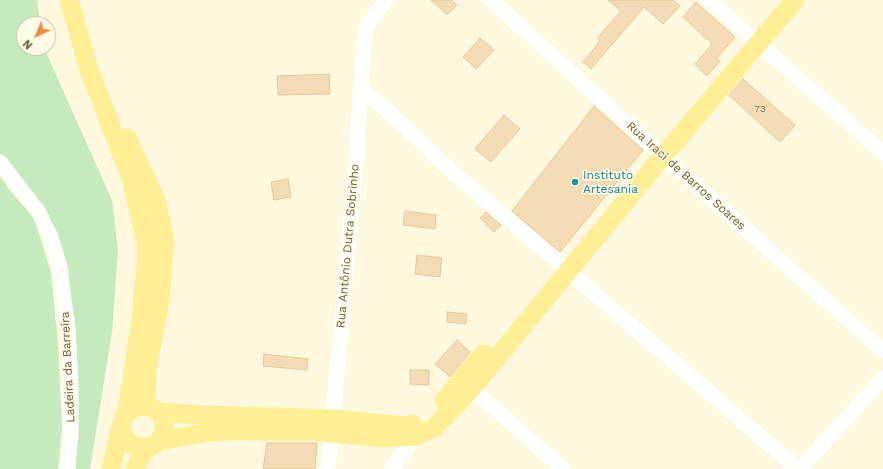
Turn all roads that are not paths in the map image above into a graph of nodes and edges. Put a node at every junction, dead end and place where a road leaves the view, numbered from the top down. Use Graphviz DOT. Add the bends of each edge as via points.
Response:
graph roads {
  1 [pos="68,0"];
  2 [pos="386,0"];
  3 [pos="491,0"];
  4 [pos="709,0"];
  5 [pos="779,0"];
  6 [pos="795,0"];
  7 [pos="752,40"];
  8 [pos="86,59"];
  9 [pos="361,88"];
  10 [pos="658,152"];
  11 [pos="883,153"];
  12 [pos="0,162"];
  13 [pos="564,268"];
  14 [pos="883,351"];
  15 [pos="883,378"];
  16 [pos="467,384"];
  17 [pos="152,409"];
  18 [pos="124,419"];
  19 [pos="332,426"];
  20 [pos="416,436"];
  21 [pos="152,445"];
  22 [pos="68,469"];
  23 [pos="111,469"];
  24 [pos="135,469"];
  25 [pos="328,469"];
  26 [pos="392,469"];
  27 [pos="563,469"];
  28 [pos="799,469"];
  1 -- 8 [label="main road"];
  2 -- 9 [label="street, Rua Antônio Dutra Sobrinho" via="368,24 365,33"];
  3 -- 10 [label="street, Rua Iraci de Barros Soares"];
  4 -- 7 [label="street"];
  5 -- 7 [label="main road"];
  6 -- 7 [label="main road"];
  7 -- 10 [label="main road"];
  7 -- 11 [label="street"];
  8 -- 17 [label="main road" via="150,184 163,226 165,260 147,370"];
  8 -- 18 [label="main road" via="131,178 146,243 141,319"];
  9 -- 13 [label="street" via="447,167"];
  9 -- 19 [label="street, Rua Antônio Dutra Sobrinho"];
  10 -- 13 [label="main road"];
  10 -- 14 [label="street, Rua Iraci de Barros Soares"];
  12 -- 22 [label="street, Ladeira da Barreira" via="38,211 51,237 59,264 68,328 71,385"];
  13 -- 16 [label="main road"];
  13 -- 28 [label="street"];
  15 -- 28 [label="street"];
  16 -- 19 [label="main road" via="426,418 406,426"];
  16 -- 20 [label="main road" via="434,428"];
  16 -- 27 [label="street"];
  17 -- 18 [label="main road" via="136,406"];
  17 -- 19 [label="main road" via="202,416"];
  17 -- 21 [label="main road" via="165,424 164,432"];
  18 -- 21 [label="main road" via="122,434 129,444"];
  18 -- 23 [label="main road"];
  19 -- 20 [label="main road" via="383,438"];
  19 -- 21 [label="main road" via="210,432"];
  19 -- 25 [label="street, Rua Antônio Dutra Sobrinho"];
  20 -- 26 [label="street"];
  21 -- 24 [label="main road"];
}
